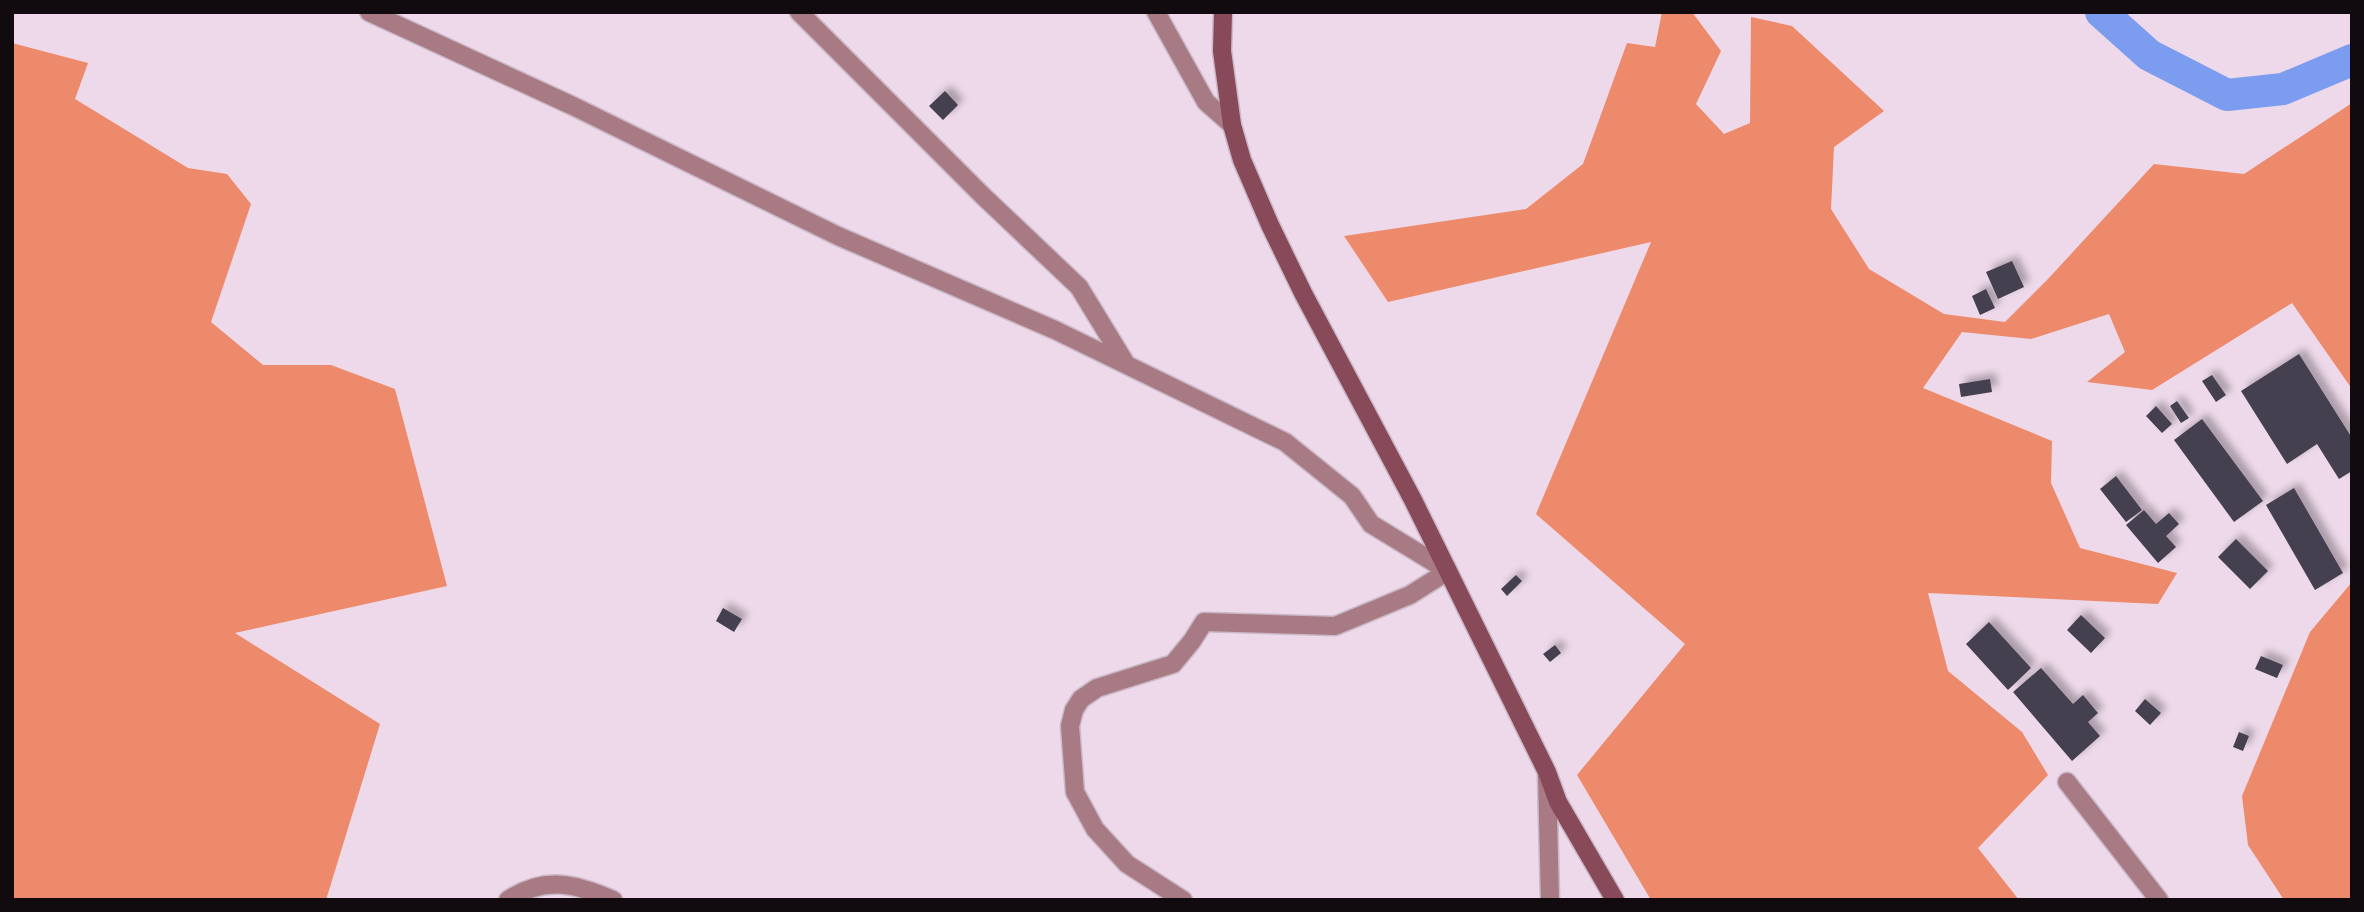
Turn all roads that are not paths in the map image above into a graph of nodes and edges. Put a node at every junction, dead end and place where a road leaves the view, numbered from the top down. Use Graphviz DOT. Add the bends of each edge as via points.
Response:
graph roads {
  1 [pos="369,12"];
  2 [pos="799,12"];
  3 [pos="1156,12"];
  4 [pos="1223,12"];
  5 [pos="1232,125"];
  6 [pos="1126,363"];
  7 [pos="1448,571"];
  8 [pos="1547,772"];
  9 [pos="2067,782"];
  10 [pos="508,900"];
  11 [pos="613,900"];
  12 [pos="1183,900"];
  13 [pos="1550,900"];
  14 [pos="1615,900"];
  15 [pos="2159,900"];
  1 -- 6 [label="street" via="838,236"];
  2 -- 6 [label="street" via="1079,287"];
  3 -- 5 [label="street" via="1206,102"];
  4 -- 5 [label="main road" via="1222,51"];
  5 -- 7 [label="main road" via="1242,160 1281,248"];
  6 -- 7 [label="street" via="1285,442 1352,496 1371,524"];
  7 -- 8 [label="main road"];
  7 -- 12 [label="street" via="1410,595 1335,626 1203,622 1173,664 1097,688 1081,699 1070,726 1075,792 1095,829 1128,864"];
  8 -- 13 [label="street"];
  8 -- 14 [label="main road" via="1558,802"];
  9 -- 15 [label="street"];
  10 -- 11 [label="street" via="523,889 547,883"];
}
